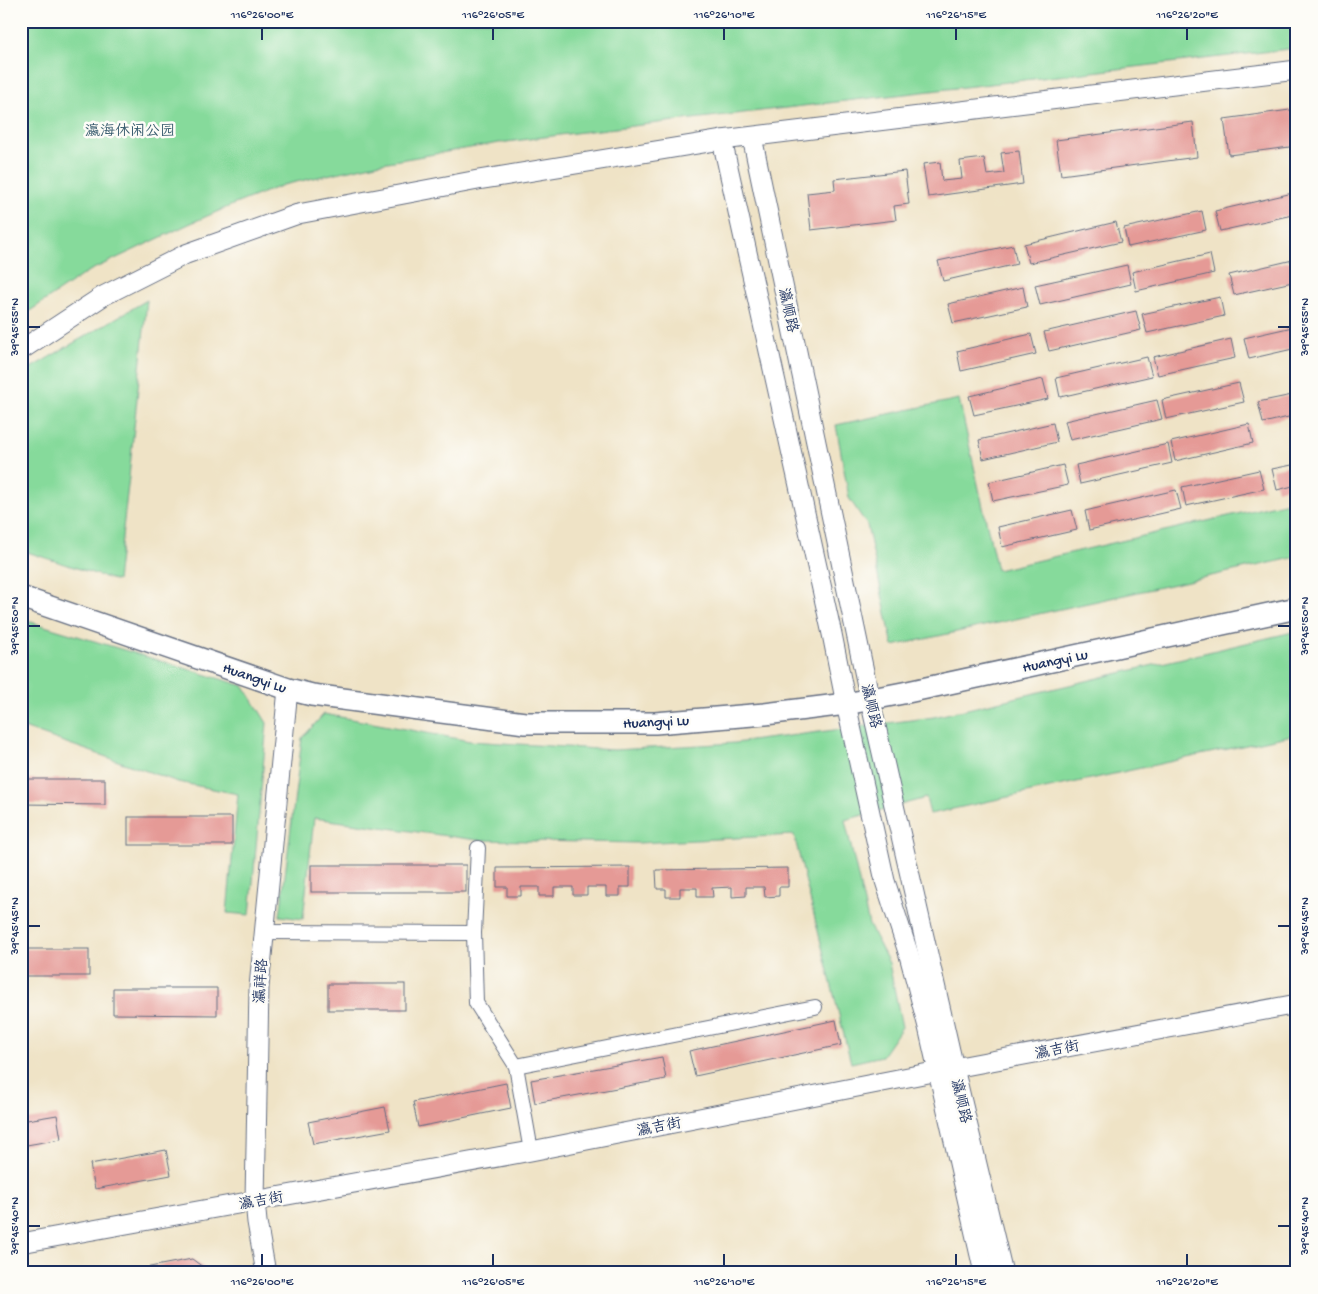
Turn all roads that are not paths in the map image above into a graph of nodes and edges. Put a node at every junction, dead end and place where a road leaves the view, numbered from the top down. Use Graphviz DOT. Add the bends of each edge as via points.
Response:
graph roads {
  1 [pos="1297,70"];
  2 [pos="752,137"];
  3 [pos="722,140"];
  4 [pos="21,350"];
  5 [pos="21,597"];
  6 [pos="1297,608"];
  7 [pos="288,689"];
  8 [pos="870,700"];
  9 [pos="846,704"];
  10 [pos="478,848"];
  11 [pos="264,932"];
  12 [pos="474,933"];
  13 [pos="1297,1004"];
  14 [pos="815,1007"];
  15 [pos="516,1066"];
  16 [pos="946,1070"];
  17 [pos="531,1151"];
  18 [pos="255,1201"];
  19 [pos="21,1243"];
  20 [pos="266,1273"];
  21 [pos="984,1273"];
  22 [pos="1003,1273"];
  1 -- 2 [label="street"];
  2 -- 3 [label="street"];
  2 -- 8 [label="street, 瀛顺路"];
  3 -- 4 [label="street" via="478,180 298,214 186,254 103,296"];
  3 -- 9 [label="street, 瀛顺路"];
  5 -- 7 [label="main road, Huangyi Lu"];
  6 -- 8 [label="main road, Huangyi Lu"];
  7 -- 9 [label="main road, Huangyi Lu" via="312,695 525,723 655,723"];
  7 -- 11 [label="street, 瀛祥路"];
  8 -- 9 [label="main road, Huangyi Lu"];
  8 -- 16 [label="street, 瀛顺路"];
  9 -- 16 [label="street, 瀛顺路" via="885,881 928,1027"];
  10 -- 12 [label="street"];
  11 -- 12 [label="street"];
  11 -- 18 [label="street, 瀛祥路" via="259,987"];
  12 -- 15 [label="street" via="476,1003"];
  13 -- 16 [label="street, 瀛吉街"];
  14 -- 15 [label="street"];
  15 -- 17 [label="street"];
  16 -- 17 [label="street, 瀛吉街"];
  16 -- 21 [label="street, 瀛顺路"];
  16 -- 22 [label="street, 瀛顺路"];
  17 -- 18 [label="street, 瀛吉街"];
  18 -- 19 [label="street, 瀛吉街"];
  18 -- 20 [label="street, 瀛祥路"];
}
